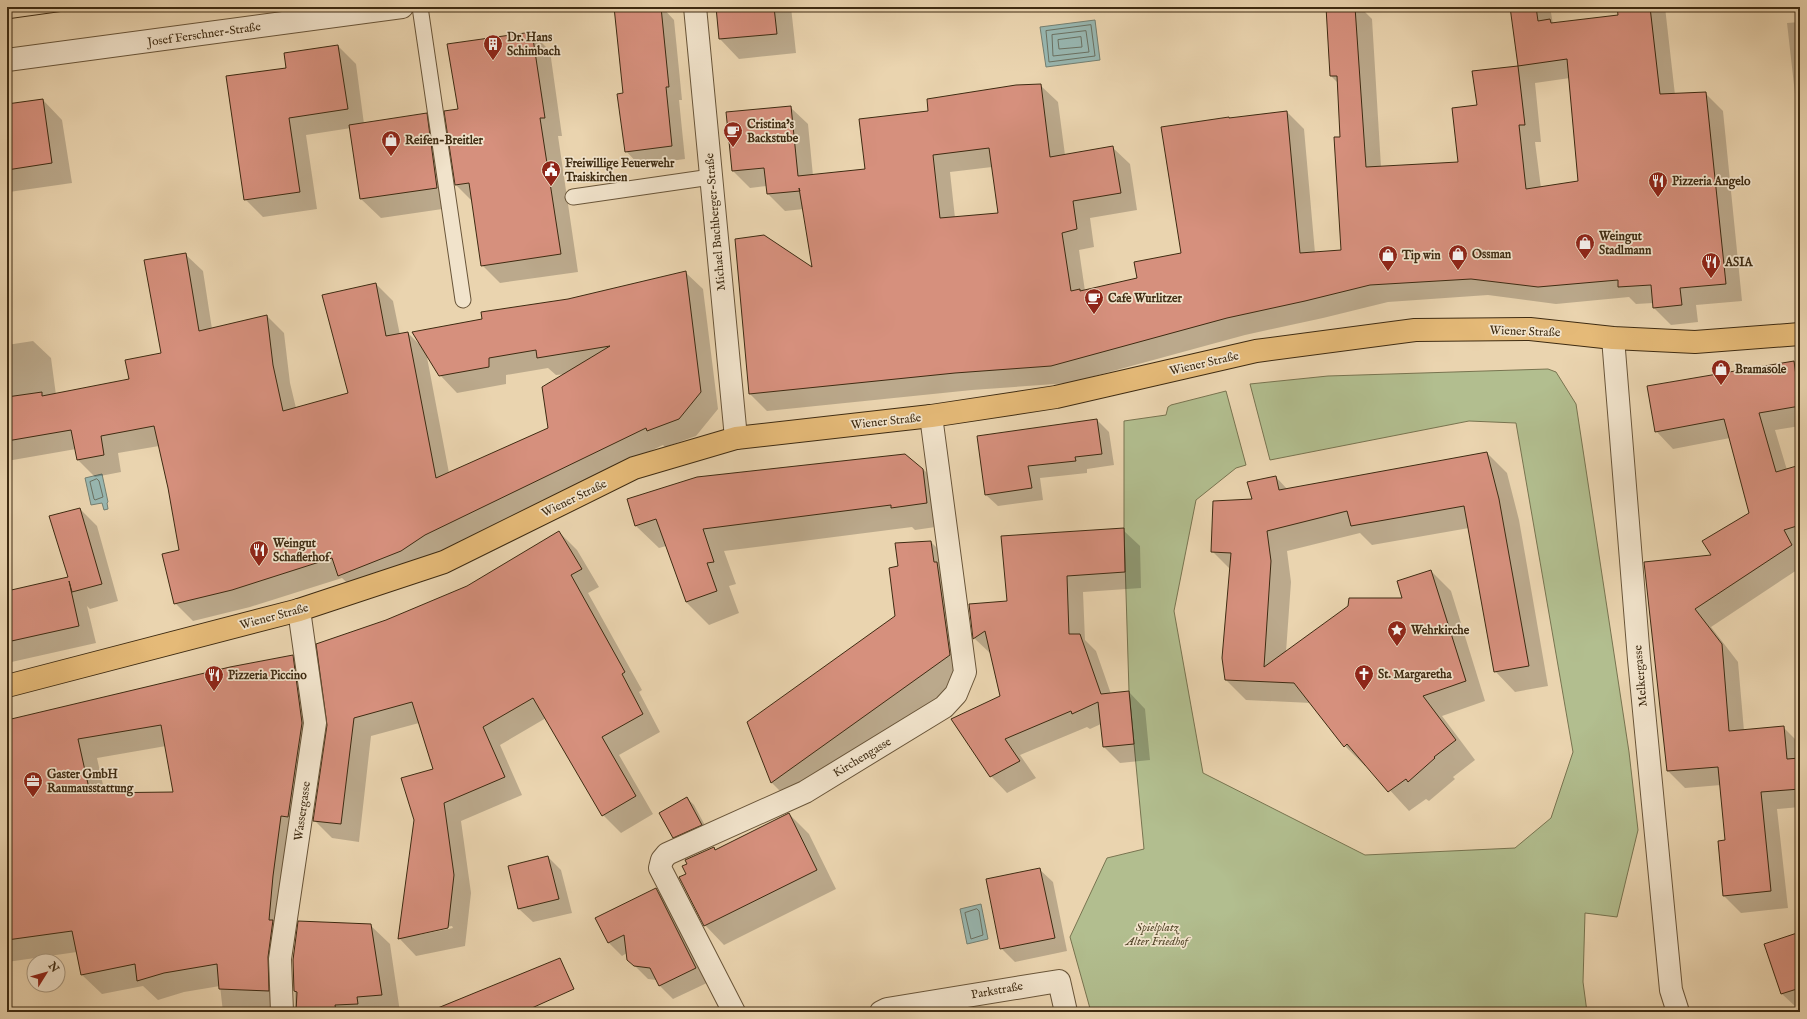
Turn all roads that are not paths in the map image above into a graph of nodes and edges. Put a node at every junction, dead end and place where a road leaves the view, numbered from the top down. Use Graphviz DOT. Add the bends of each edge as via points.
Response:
graph roads {
  1 [pos="402,7"];
  2 [pos="420,7"];
  3 [pos="695,7"];
  4 [pos="7,60"];
  5 [pos="711,177"];
  6 [pos="574,197"];
  7 [pos="463,300"];
  8 [pos="1800,334"];
  9 [pos="1613,338"];
  10 [pos="931,416"];
  11 [pos="736,438"];
  12 [pos="299,610"];
  13 [pos="7,686"];
  14 [pos="282,1012"];
  15 [pos="734,1012"];
  16 [pos="881,1012"];
  17 [pos="1066,1012"];
  18 [pos="1678,1012"];
  1 -- 4 [label="street, Josef Ferschner-Straße"];
  2 -- 7 [label="lane"];
  3 -- 5 [label="street, Michael Buchberger-Straße"];
  5 -- 6 [label="lane"];
  5 -- 11 [label="street, Michael Buchberger-Straße"];
  8 -- 9 [label="main road, Wiener Straße" via="1695,342"];
  9 -- 10 [label="main road, Wiener Straße" via="1530,329 1415,330 1256,351 1056,398"];
  9 -- 18 [label="street, Melkergasse" via="1639,659 1671,990"];
  10 -- 11 [label="main road, Wiener Straße"];
  10 -- 15 [label="street, Kirchengasse" via="965,672 956,694 944,708 806,792 667,854 662,860 660,868"];
  11 -- 12 [label="main road, Wiener Straße" via="634,468 444,562"];
  12 -- 13 [label="main road, Wiener Straße"];
  12 -- 14 [label="street, Wassergasse" via="315,723 280,959"];
  16 -- 17 [label="street, Parkstraße" via="1059,981"];
}
